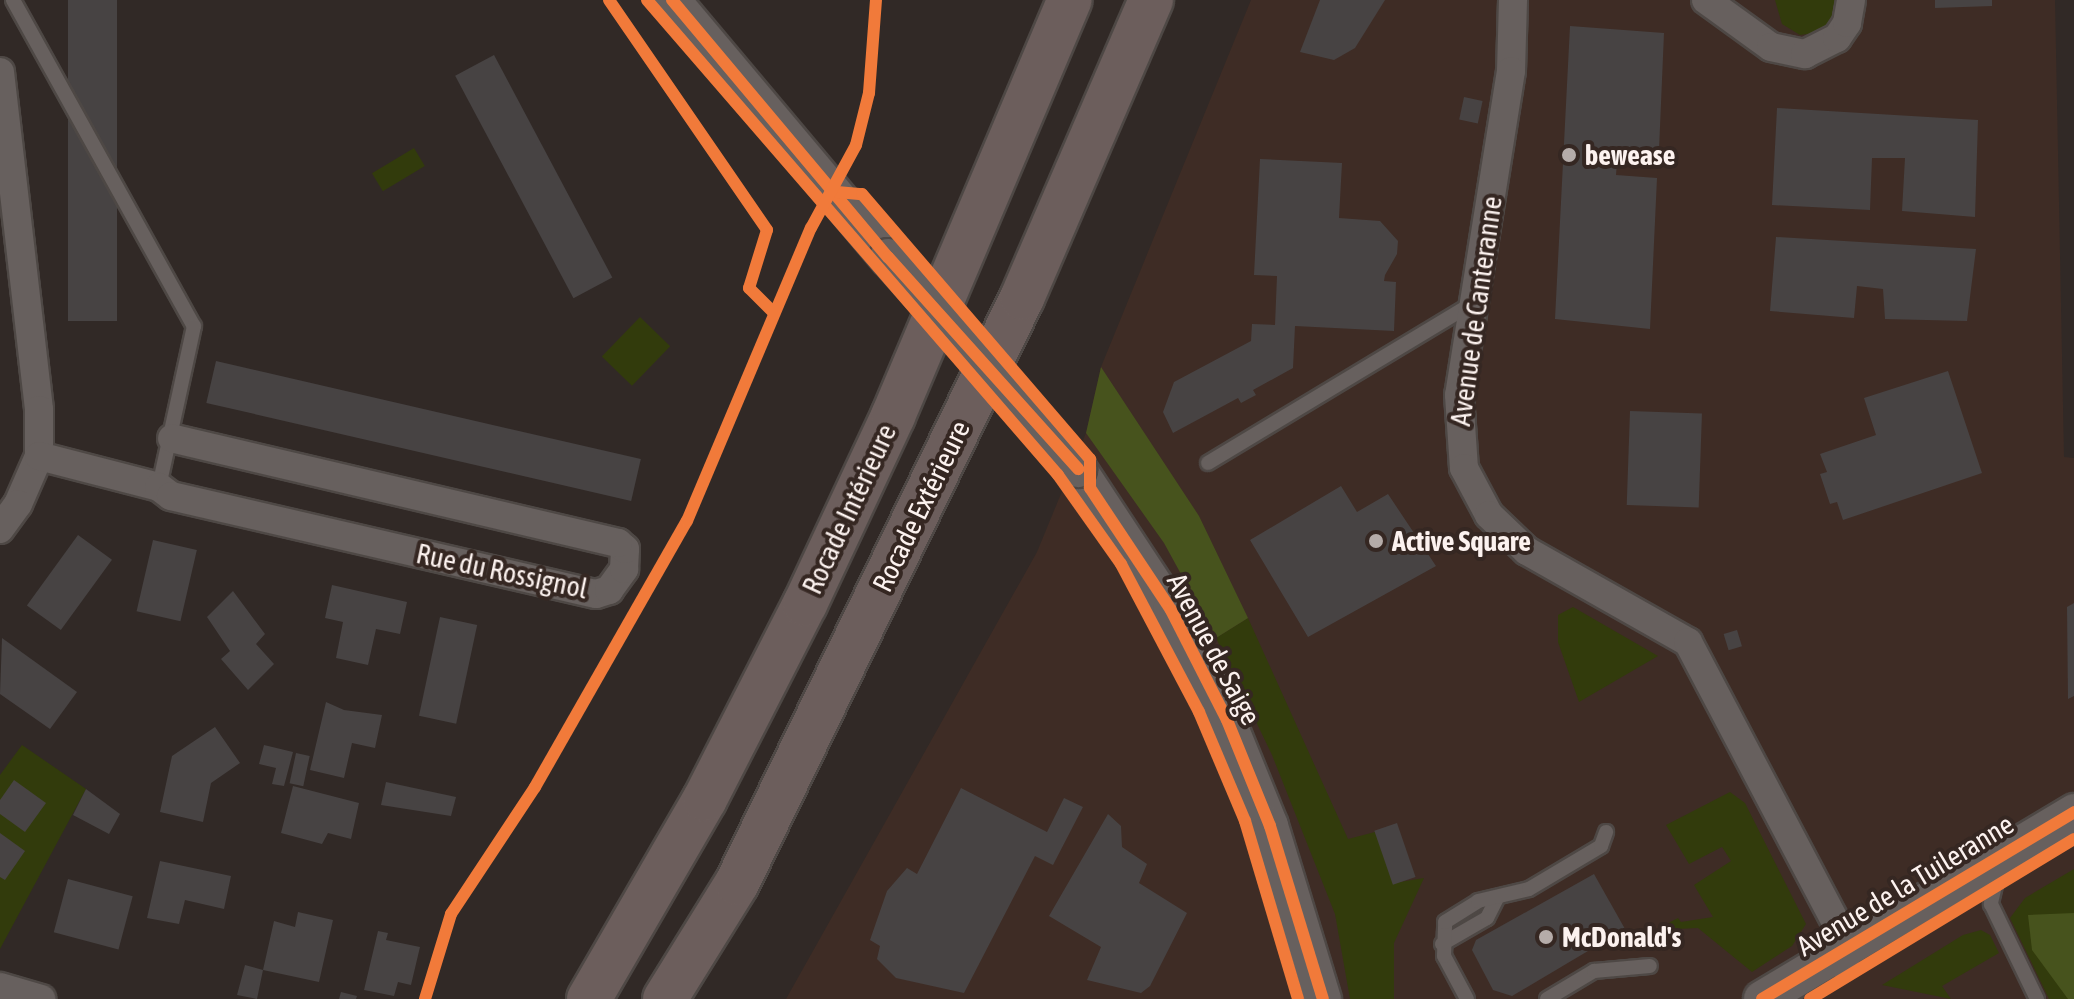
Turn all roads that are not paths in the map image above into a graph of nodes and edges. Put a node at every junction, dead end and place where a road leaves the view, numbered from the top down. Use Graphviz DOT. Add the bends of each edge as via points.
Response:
graph roads {
  1 [pos="13,0"];
  2 [pos="672,0"];
  3 [pos="1070,0"];
  4 [pos="1151,0"];
  5 [pos="1513,0"];
  6 [pos="1706,0"];
  7 [pos="1851,0"];
  8 [pos="0,72"];
  9 [pos="3,123"];
  10 [pos="1473,303"];
  11 [pos="172,438"];
  12 [pos="39,456"];
  13 [pos="1208,463"];
  14 [pos="159,487"];
  15 [pos="0,529"];
  16 [pos="2069,824"];
  17 [pos="1606,832"];
  18 [pos="1991,889"];
  19 [pos="1849,947"];
  20 [pos="1650,966"];
  21 [pos="0,987"];
  22 [pos="41,999"];
  23 [pos="589,999"];
  24 [pos="665,999"];
  25 [pos="1323,999"];
  26 [pos="1467,999"];
  27 [pos="1547,999"];
  28 [pos="1762,999"];
  29 [pos="1787,999"];
  30 [pos="1810,999"];
  31 [pos="2037,999"];
  1 -- 11 [label="lane" via="194,326"];
  2 -- 25 [label="street, Avenue de Saige, bridge" via="888,257 1078,469 1171,610 1227,720 1270,826"];
  3 -- 23 [label="highway, Rocade Intérieure" via="911,374 805,604 705,799"];
  4 -- 24 [label="highway, Rocade Extérieure" via="1015,312 737,883"];
  5 -- 10 [label="street, Avenue de Canteranne" via="1511,71"];
  6 -- 7 [label="street" via="1771,47 1805,54 1837,38 1847,23"];
  8 -- 9 [label="street"];
  9 -- 12 [label="street" via="39,410"];
  10 -- 13 [label="lane"];
  10 -- 19 [label="street, Avenue de Canteranne" via="1458,433 1464,468 1489,515 1527,551 1688,642"];
  11 -- 14 [label="lane"];
  11 -- 14 [label="street, Rue du Rossignol" via="618,543 625,549 624,569 609,590 596,594 171,496"];
  12 -- 14 [label="street, Rue du Rossignol"];
  12 -- 15 [label="street" via="18,504"];
  16 -- 18 [label="street, Avenue de la Tuileranne"];
  16 -- 19 [label="street, Avenue de la Tuileranne"];
  17 -- 26 [label="lane" via="1601,846 1529,889 1478,901 1445,922 1442,944"];
  18 -- 30 [label="street, Avenue de la Tuileranne"];
  18 -- 31 [label="lane" via="1995,916"];
  19 -- 28 [label="street, Avenue de la Tuileranne"];
  19 -- 29 [label="street" via="1843,965"];
  20 -- 27 [label="lane" via="1594,971"];
  21 -- 22 [label="street"];
}
